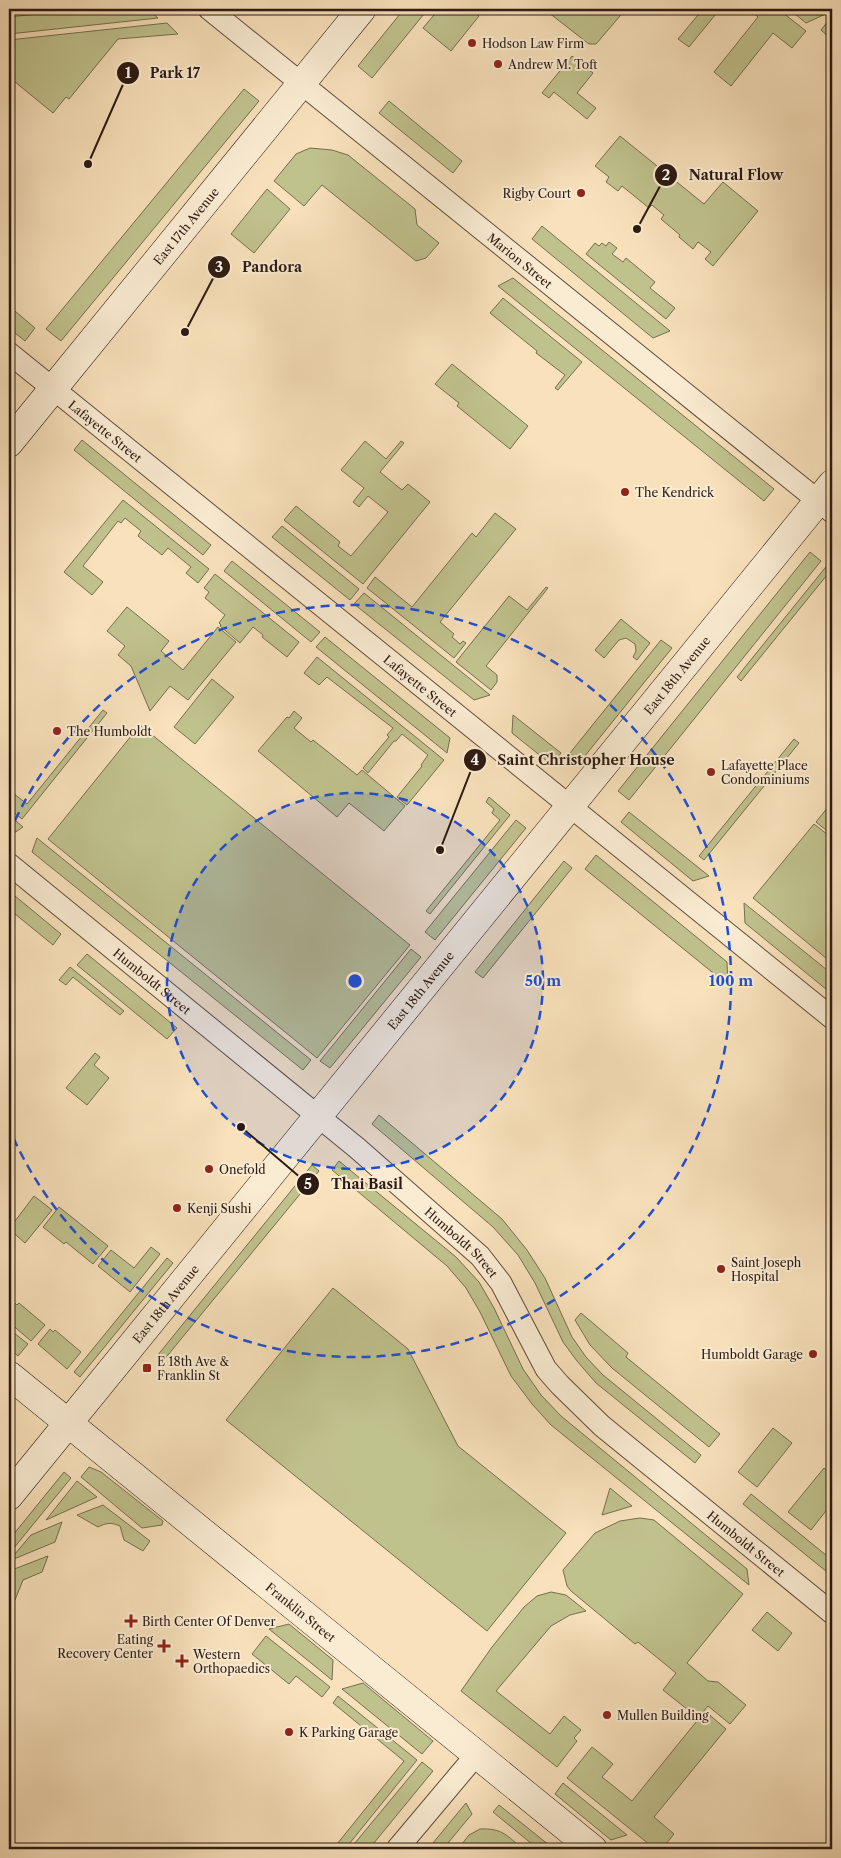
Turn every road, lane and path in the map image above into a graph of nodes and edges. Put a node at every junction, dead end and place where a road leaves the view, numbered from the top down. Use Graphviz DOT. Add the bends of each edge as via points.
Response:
graph roads {
  1 [pos="209,9"];
  2 [pos="362,9"];
  3 [pos="302,83"];
  4 [pos="9,352"];
  5 [pos="53,389"];
  6 [pos="9,443"];
  7 [pos="828,499"];
  8 [pos="570,806"];
  9 [pos="9,864"];
  10 [pos="832,1018"];
  11 [pos="318,1116"];
  12 [pos="9,1375"];
  13 [pos="68,1423"];
  14 [pos="9,1496"];
  15 [pos="832,1612"];
  16 [pos="476,1755"];
  17 [pos="397,1849"];
  18 [pos="593,1849"];
  1 -- 3 [label="street, Marion Street"];
  2 -- 3 [label="main road, East 17th Avenue"];
  3 -- 5 [label="main road, East 17th Avenue"];
  3 -- 7 [label="street, Marion Street"];
  4 -- 5 [label="street, Lafayette Street"];
  5 -- 6 [label="main road, East 17th Avenue"];
  5 -- 8 [label="street, Lafayette Street"];
  7 -- 8 [label="main road, East 18th Avenue"];
  8 -- 10 [label="street, Lafayette Street"];
  8 -- 11 [label="main road, East 18th Avenue"];
  9 -- 11 [label="street, Humboldt Street"];
  11 -- 13 [label="main road, East 18th Avenue"];
  11 -- 15 [label="street, Humboldt Street" via="480,1256 500,1284 546,1369 602,1426"];
  12 -- 13 [label="main road, Franklin Street"];
  13 -- 14 [label="main road, East 18th Avenue"];
  13 -- 16 [label="main road, Franklin Street"];
  16 -- 17 [label="street"];
  16 -- 18 [label="main road, Franklin Street"];
}
